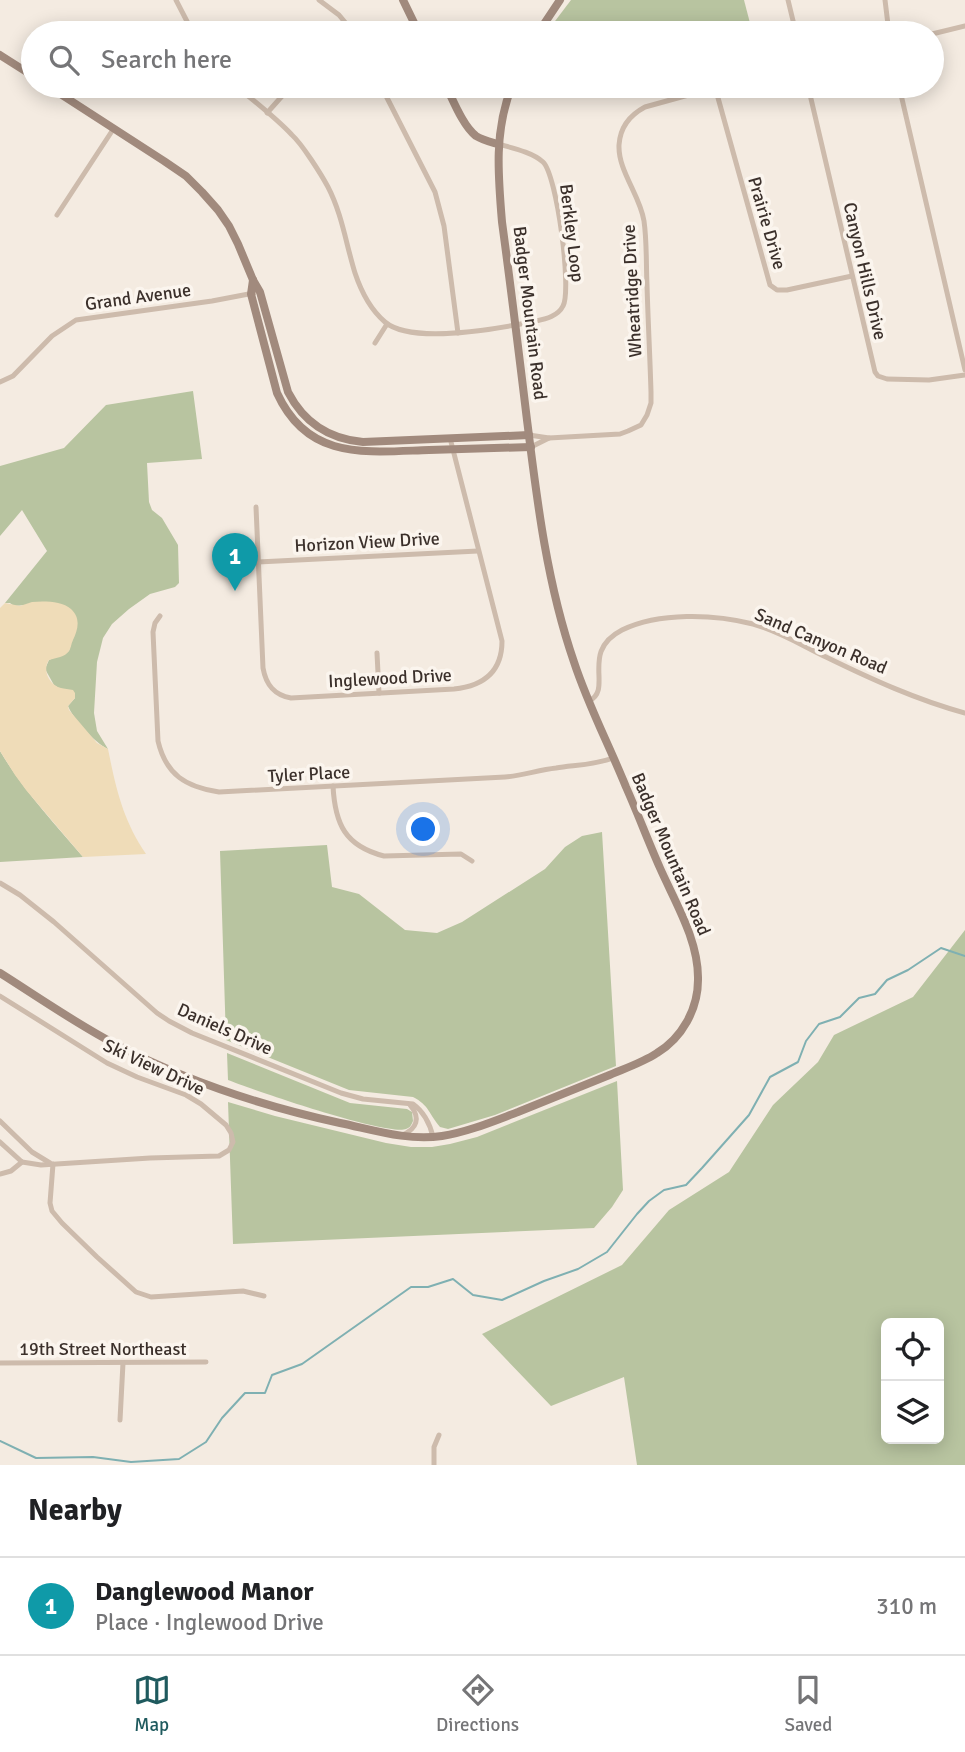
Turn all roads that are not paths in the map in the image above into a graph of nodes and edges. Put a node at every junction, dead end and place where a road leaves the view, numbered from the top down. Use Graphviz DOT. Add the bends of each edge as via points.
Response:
graph roads {
  1 [pos="176,0"];
  2 [pos="319,0"];
  3 [pos="402,0"];
  4 [pos="560,0"];
  5 [pos="788,0"];
  6 [pos="885,0"];
  7 [pos="187,21"];
  8 [pos="344,21"];
  9 [pos="413,21"];
  10 [pos="546,21"];
  11 [pos="793,21"];
  12 [pos="887,21"];
  13 [pos="965,26"];
  14 [pos="944,31"];
  15 [pos="0,55"];
  16 [pos="21,68"];
  17 [pos="67,98"];
  18 [pos="250,98"];
  19 [pos="280,98"];
  20 [pos="387,98"];
  21 [pos="452,98"];
  22 [pos="509,98"];
  23 [pos="672,98"];
  24 [pos="721,98"];
  25 [pos="811,98"];
  26 [pos="902,98"];
  27 [pos="267,113"];
  28 [pos="114,128"];
  29 [pos="498,144"];
  30 [pos="57,215"];
  31 [pos="852,276"];
  32 [pos="256,293"];
  33 [pos="387,324"];
  34 [pos="516,324"];
  35 [pos="458,333"];
  36 [pos="375,343"];
  37 [pos="965,372"];
  38 [pos="0,382"];
  39 [pos="529,435"];
  40 [pos="450,438"];
  41 [pos="549,438"];
  42 [pos="531,447"];
  43 [pos="452,449"];
  44 [pos="256,507"];
  45 [pos="478,551"];
  46 [pos="258,562"];
  47 [pos="160,616"];
  48 [pos="377,653"];
  49 [pos="379,693"];
  50 [pos="589,701"];
  51 [pos="965,713"];
  52 [pos="613,758"];
  53 [pos="333,786"];
  54 [pos="472,861"];
  55 [pos="0,883"];
  56 [pos="0,973"];
  57 [pos="0,996"];
  58 [pos="397,1102"];
  59 [pos="0,1121"];
  60 [pos="401,1136"];
  61 [pos="433,1137"];
  62 [pos="0,1142"];
  63 [pos="22,1162"];
  64 [pos="53,1164"];
  65 [pos="0,1174"];
  66 [pos="264,1296"];
  67 [pos="206,1362"];
  68 [pos="0,1363"];
  69 [pos="123,1363"];
  70 [pos="120,1420"];
  71 [pos="439,1435"];
  72 [pos="434,1465"];
  1 -- 7 [label="street"];
  2 -- 8 [label="street"];
  3 -- 9 [label="main road"];
  4 -- 10 [label="main road"];
  5 -- 11 [label="street"];
  6 -- 12 [label="street"];
  13 -- 14 [label="street"];
  15 -- 16 [label="main road"];
  17 -- 28 [label="main road"];
  18 -- 27 [label="street"];
  19 -- 27 [label="street"];
  20 -- 35 [label="street" via="435,192"];
  21 -- 29 [label="main road" via="472,131"];
  22 -- 29 [label="main road, Badger Mountain Road"];
  23 -- 41 [label="street, Wheatridge Drive" via="636,113 620,142 621,160 644,226 650,410 641,425 620,434"];
  24 -- 31 [label="street, Prairie Drive" via="770,285 787,290"];
  25 -- 31 [label="street, Canyon Hills Drive"];
  26 -- 37 [label="street"];
  27 -- 33 [label="street" via="294,136 328,187 344,225 355,274 367,301"];
  28 -- 30 [label="street"];
  28 -- 32 [label="main road" via="186,176 218,210 242,253"];
  29 -- 34 [label="main road, Badger Mountain Road" via="502,222"];
  29 -- 34 [label="street, Berkley Loop" via="537,158 547,167 562,240 563,306 546,318"];
  31 -- 37 [label="street, Canyon Hills Drive" via="878,376 929,380"];
  32 -- 38 [label="street, Grand Avenue" via="76,320 52,336 13,376"];
  32 -- 40 [label="main road" via="288,392 294,405 319,430 363,442"];
  32 -- 43 [label="main road" via="277,393 310,435 334,447 363,452"];
  33 -- 35 [label="street" via="427,335"];
  33 -- 36 [label="street"];
  34 -- 35 [label="street"];
  34 -- 39 [label="main road, Badger Mountain Road"];
  39 -- 40 [label="main road"];
  39 -- 41 [label="street, Wheatridge Drive"];
  39 -- 42 [label="main road, Badger Mountain Road"];
  40 -- 43 [label="street, Inglewood Drive"];
  41 -- 42 [label="street, Wheatridge Drive"];
  42 -- 43 [label="main road"];
  42 -- 50 [label="main road, Badger Mountain Road" via="551,574"];
  43 -- 45 [label="street, Inglewood Drive"];
  44 -- 46 [label="street, Inglewood Drive"];
  45 -- 46 [label="street, Horizon View Drive"];
  45 -- 49 [label="street, Inglewood Drive" via="502,641 493,670 471,687"];
  46 -- 49 [label="street, Inglewood Drive" via="262,668 270,687 291,698"];
  47 -- 53 [label="street, Tyler Place" via="153,632 158,741 166,763 179,778 219,792"];
  48 -- 49 [label="street"];
  50 -- 51 [label="street, Sand Canyon Road" via="598,692 601,650 612,637 647,622 697,617 759,626 905,692"];
  50 -- 52 [label="main road, Badger Mountain Road"];
  52 -- 53 [label="street, Tyler Place" via="516,776"];
  52 -- 61 [label="main road, Badger Mountain Road" via="692,945 698,975 694,1008 676,1038 659,1053 489,1123"];
  53 -- 54 [label="street" via="339,822 364,849 384,856 461,854"];
  55 -- 58 [label="street, Daniels Drive" via="54,922 169,1021 341,1093"];
  56 -- 60 [label="main road, Badger Mountain Road" via="95,1033 201,1083 293,1113"];
  57 -- 64 [label="street, Ski View Drive" via="114,1066 201,1104 222,1121 232,1138 231,1148 219,1156"];
  58 -- 60 [label="street" via="409,1104 417,1119 412,1130"];
  58 -- 61 [label="street, Daniels Drive" via="418,1108"];
  59 -- 64 [label="street" via="32,1152"];
  60 -- 61 [label="main road, Badger Mountain Road"];
  62 -- 63 [label="street"];
  63 -- 64 [label="street"];
  63 -- 65 [label="street"];
  64 -- 66 [label="street" via="52,1211 136,1292 151,1297 243,1291"];
  67 -- 69 [label="street, 19th Street Northeast"];
  68 -- 69 [label="street, 19th Street Northeast"];
  69 -- 70 [label="street"];
  71 -- 72 [label="street"];
}
